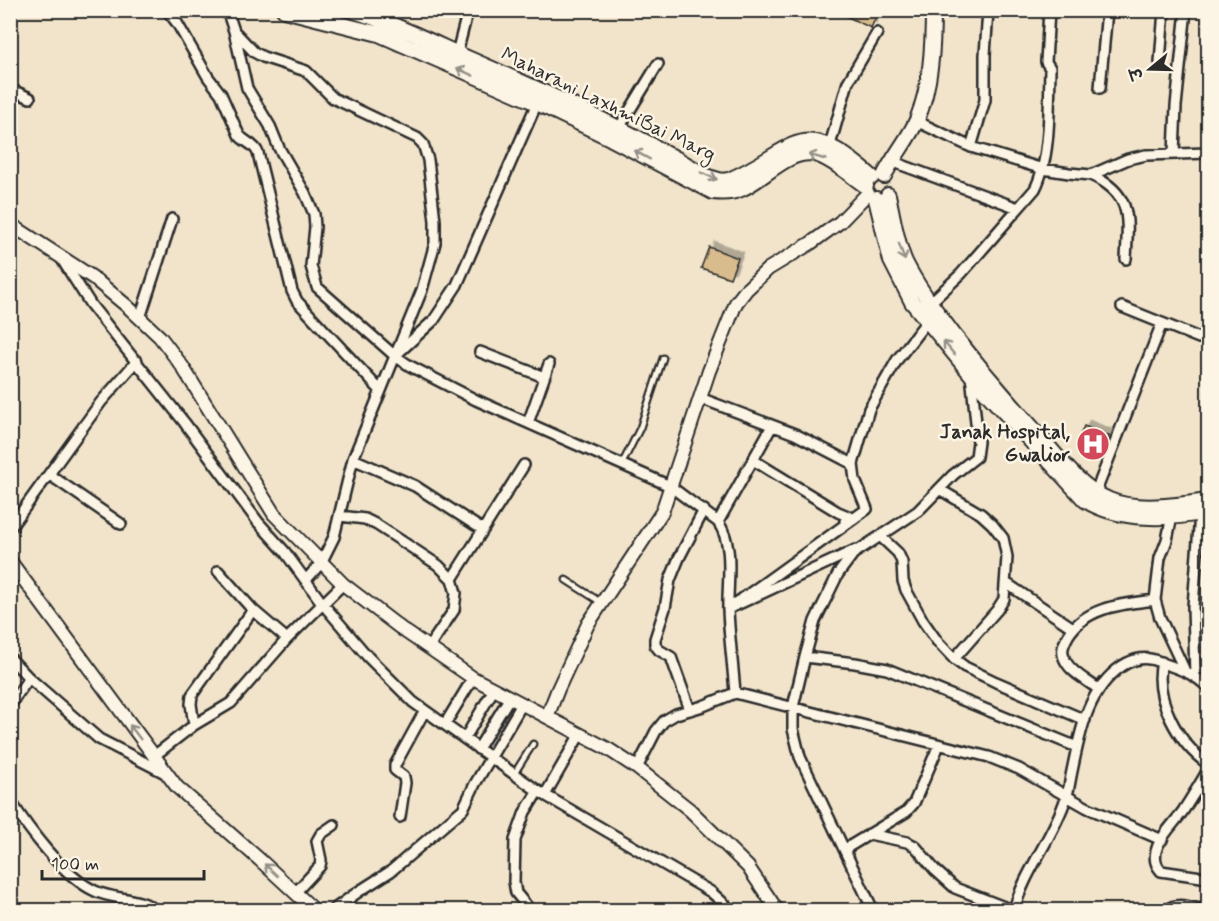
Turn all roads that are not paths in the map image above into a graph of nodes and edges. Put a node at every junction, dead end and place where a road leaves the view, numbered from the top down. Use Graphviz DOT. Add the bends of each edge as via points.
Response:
graph roads {
  1 [pos="167,10"];
  2 [pos="227,10"];
  3 [pos="284,10"];
  4 [pos="351,10"];
  5 [pos="468,10"];
  6 [pos="933,10"];
  7 [pos="988,10"];
  8 [pos="1049,10"];
  9 [pos="1107,10"];
  10 [pos="1164,10"];
  11 [pos="1186,10"];
  12 [pos="382,15"];
  13 [pos="234,31"];
  14 [pos="877,33"];
  15 [pos="457,53"];
  16 [pos="1160,62"];
  17 [pos="658,64"];
  18 [pos="1100,88"];
  19 [pos="10,89"];
  20 [pos="30,98"];
  21 [pos="537,103"];
  22 [pos="916,121"];
  23 [pos="619,128"];
  24 [pos="830,145"];
  25 [pos="971,147"];
  26 [pos="1174,153"];
  27 [pos="1209,153"];
  28 [pos="891,161"];
  29 [pos="1043,169"];
  30 [pos="1091,175"];
  31 [pos="876,188"];
  32 [pos="1018,208"];
  33 [pos="172,219"];
  34 [pos="10,224"];
  35 [pos="60,256"];
  36 [pos="1126,259"];
  37 [pos="930,303"];
  38 [pos="1122,307"];
  39 [pos="140,318"];
  40 [pos="927,321"];
  41 [pos="1162,323"];
  42 [pos="1209,336"];
  43 [pos="480,351"];
  44 [pos="395,356"];
  45 [pos="663,358"];
  46 [pos="136,361"];
  47 [pos="549,364"];
  48 [pos="970,374"];
  49 [pos="544,377"];
  50 [pos="380,390"];
  51 [pos="700,398"];
  52 [pos="528,423"];
  53 [pos="772,426"];
  54 [pos="353,459"];
  55 [pos="753,460"];
  56 [pos="622,464"];
  57 [pos="853,464"];
  58 [pos="524,465"];
  59 [pos="50,475"];
  60 [pos="670,486"];
  61 [pos="939,489"];
  62 [pos="1095,494"];
  63 [pos="1209,501"];
  64 [pos="704,510"];
  65 [pos="1173,511"];
  66 [pos="1204,513"];
  67 [pos="340,516"];
  68 [pos="718,522"];
  69 [pos="121,524"];
  70 [pos="10,528"];
  71 [pos="483,530"];
  72 [pos="880,536"];
  73 [pos="870,542"];
  74 [pos="10,561"];
  75 [pos="321,562"];
  76 [pos="218,571"];
  77 [pos="452,579"];
  78 [pos="306,580"];
  79 [pos="566,580"];
  80 [pos="1006,583"];
  81 [pos="343,584"];
  82 [pos="1155,600"];
  83 [pos="322,603"];
  84 [pos="603,604"];
  85 [pos="728,609"];
  86 [pos="253,610"];
  87 [pos="1073,628"];
  88 [pos="287,639"];
  89 [pos="429,647"];
  90 [pos="805,657"];
  91 [pos="10,658"];
  92 [pos="954,659"];
  93 [pos="1162,662"];
  94 [pos="1184,669"];
  95 [pos="1195,675"];
  96 [pos="29,678"];
  97 [pos="473,678"];
  98 [pos="1209,687"];
  99 [pos="494,689"];
  100 [pos="1098,689"];
  101 [pos="735,693"];
  102 [pos="510,697"];
  103 [pos="522,704"];
  104 [pos="10,705"];
  105 [pos="794,707"];
  106 [pos="690,710"];
  107 [pos="424,712"];
  108 [pos="547,717"];
  109 [pos="1085,720"];
  110 [pos="445,724"];
  111 [pos="194,725"];
  112 [pos="580,734"];
  113 [pos="465,738"];
  114 [pos="533,744"];
  115 [pos="939,745"];
  116 [pos="1077,747"];
  117 [pos="478,749"];
  118 [pos="154,756"];
  119 [pos="490,757"];
  120 [pos="1209,764"];
  121 [pos="637,768"];
  122 [pos="1209,770"];
  123 [pos="165,773"];
  124 [pos="514,774"];
  125 [pos="542,793"];
  126 [pos="1067,796"];
  127 [pos="10,800"];
  128 [pos="400,817"];
  129 [pos="334,825"];
  130 [pos="869,834"];
  131 [pos="1162,840"];
  132 [pos="845,849"];
  133 [pos="1209,878"];
  134 [pos="295,893"];
  135 [pos="155,910"];
  136 [pos="314,910"];
  137 [pos="333,910"];
  138 [pos="530,910"];
  139 [pos="730,910"];
  140 [pos="777,910"];
  141 [pos="873,910"];
  142 [pos="1013,910"];
  143 [pos="1167,910"];
  144 [pos="1204,910"];
  1 -- 50 [label="street" via="221,94 239,135 252,143 258,153 297,301"];
  2 -- 13 [label="street"];
  21 -- 3 [label="main road, one-way" via="380,34"];
  4 -- 12 [label="main road, Maharani LaxhmiBai Marg"];
  5 -- 15 [label="street"];
  6 -- 22 [label="main road" via="931,66"];
  7 -- 25 [label="street" via="985,100"];
  8 -- 29 [label="street" via="1046,62 1050,68"];
  9 -- 18 [label="street"];
  10 -- 16 [label="street"];
  11 -- 26 [label="street"];
  12 -- 15 [label="main road, Maharani LaxhmiBai Marg"];
  13 -- 44 [label="street" via="247,88 314,214 313,279 317,287"];
  13 -- 44 [label="street" via="254,52 300,68 333,98 423,144 428,160 435,243 422,290"];
  14 -- 24 [label="street" via="848,82"];
  15 -- 23 [label="main road, Maharani LaxhmiBai Marg"];
  17 -- 23 [label="street"];
  19 -- 20 [label="street"];
  31 -- 21 [label="main road, one-way" via="809,153 795,156 741,189 713,192"];
  21 -- 44 [label="street" via="457,285 434,320"];
  22 -- 25 [label="street"];
  22 -- 28 [label="main road"];
  23 -- 24 [label="main road, Maharani LaxhmiBai Marg, one-way" via="722,181 737,177 789,146 811,141"];
  24 -- 31 [label="main road" via="855,162"];
  25 -- 29 [label="street"];
  26 -- 27 [label="street"];
  26 -- 30 [label="street" via="1128,159"];
  28 -- 31 [label="main road"];
  28 -- 32 [label="street"];
  29 -- 30 [label="street"];
  29 -- 32 [label="street" via="1035,189"];
  30 -- 36 [label="street" via="1105,182 1123,200 1128,212"];
  31 -- 37 [label="main road, one-way" via="906,263"];
  31 -- 40 [label="main road" via="894,269"];
  31 -- 51 [label="street" via="840,222 768,269 746,290 726,326"];
  32 -- 37 [label="street" via="962,274"];
  33 -- 39 [label="street"];
  34 -- 35 [label="street"];
  35 -- 39 [label="street" via="92,277"];
  35 -- 46 [label="street" via="91,305"];
  37 -- 62 [label="main road" via="1004,397"];
  38 -- 41 [label="street"];
  39 -- 75 [label="street" via="183,366 274,514"];
  48 -- 40 [label="main road, one-way"];
  40 -- 57 [label="street" via="897,360 869,409"];
  41 -- 42 [label="street" via="1199,338"];
  41 -- 62 [label="street"];
  43 -- 49 [label="street"];
  44 -- 50 [label="street"];
  44 -- 52 [label="street"];
  45 -- 56 [label="lane" via="640,428"];
  46 -- 59 [label="street" via="101,402"];
  46 -- 78 [label="street"];
  47 -- 49 [label="street"];
  48 -- 61 [label="street" via="978,451"];
  48 -- 65 [label="main road" via="1084,500 1114,513"];
  49 -- 52 [label="street"];
  50 -- 54 [label="street"];
  51 -- 53 [label="street"];
  51 -- 60 [label="street"];
  52 -- 56 [label="street"];
  53 -- 55 [label="street"];
  53 -- 57 [label="street"];
  54 -- 67 [label="street"];
  54 -- 71 [label="street" via="415,486"];
  55 -- 68 [label="street"];
  55 -- 85 [label="street" via="850,517"];
  56 -- 60 [label="street"];
  57 -- 85 [label="street" via="867,509"];
  58 -- 71 [label="street"];
  59 -- 69 [label="street"];
  59 -- 70 [label="street"];
  60 -- 64 [label="street"];
  60 -- 84 [label="street" via="662,512"];
  61 -- 72 [label="street" via="918,511"];
  61 -- 80 [label="street" via="981,514 1003,538"];
  62 -- 65 [label="main road" via="1112,502"];
  63 -- 65 [label="main road"];
  64 -- 68 [label="street"];
  64 -- 106 [label="street" via="670,580 655,639 659,650 671,657"];
  65 -- 66 [label="main road"];
  65 -- 82 [label="street" via="1160,558"];
  66 -- 95 [label="street" via="1193,606"];
  67 -- 75 [label="street"];
  67 -- 77 [label="street" via="377,525 438,565"];
  68 -- 85 [label="street" via="726,541"];
  71 -- 77 [label="street"];
  72 -- 73 [label="street"];
  72 -- 92 [label="street" via="898,553 909,596 937,641"];
  73 -- 85 [label="street"];
  73 -- 90 [label="street" via="853,554 838,574 815,621"];
  118 -- 74 [label="street, one-way"];
  75 -- 78 [label="street"];
  75 -- 81 [label="street"];
  76 -- 86 [label="street"];
  77 -- 89 [label="street" via="456,592 454,610"];
  78 -- 83 [label="street"];
  79 -- 84 [label="lane"];
  80 -- 87 [label="street"];
  80 -- 92 [label="street" via="1004,599 997,610"];
  81 -- 83 [label="street"];
  81 -- 89 [label="street"];
  82 -- 87 [label="street" via="1102,610"];
  82 -- 94 [label="street"];
  83 -- 88 [label="street"];
  83 -- 107 [label="street" via="368,657"];
  84 -- 108 [label="street" via="588,624"];
  85 -- 101 [label="street"];
  86 -- 88 [label="street"];
  86 -- 111 [label="street" via="192,695"];
  87 -- 100 [label="street" via="1063,644 1066,664"];
  88 -- 111 [label="street" via="231,703"];
  89 -- 97 [label="street"];
  90 -- 105 [label="street"];
  90 -- 116 [label="street" via="887,669"];
  91 -- 96 [label="street"];
  92 -- 109 [label="street" via="965,668"];
  93 -- 94 [label="street"];
  93 -- 100 [label="street" via="1146,657 1137,659 1112,673"];
  93 -- 120 [label="street" via="1160,685 1169,712 1187,747"];
  94 -- 95 [label="street"];
  95 -- 98 [label="street"];
  96 -- 104 [label="street"];
  96 -- 123 [label="street" via="99,739"];
  97 -- 99 [label="street"];
  97 -- 110 [label="street"];
  99 -- 102 [label="street"];
  99 -- 113 [label="street"];
  100 -- 109 [label="street"];
  101 -- 105 [label="street"];
  101 -- 106 [label="street"];
  102 -- 103 [label="street"];
  102 -- 117 [label="street"];
  103 -- 108 [label="street"];
  103 -- 119 [label="street"];
  105 -- 115 [label="street"];
  105 -- 132 [label="street" via="793,729 800,757"];
  106 -- 121 [label="street" via="664,720"];
  107 -- 110 [label="street"];
  107 -- 128 [label="street" via="395,765 405,783"];
  108 -- 112 [label="street"];
  109 -- 116 [label="street"];
  110 -- 113 [label="street"];
  111 -- 118 [label="street"];
  112 -- 121 [label="street"];
  112 -- 125 [label="street"];
  113 -- 117 [label="street"];
  114 -- 124 [label="lane"];
  115 -- 126 [label="street" via="989,757"];
  115 -- 130 [label="street" via="914,803"];
  116 -- 126 [label="street"];
  117 -- 119 [label="street"];
  118 -- 123 [label="street"];
  119 -- 124 [label="street"];
  119 -- 137 [label="street" via="463,809 391,870"];
  121 -- 140 [label="street" via="690,810 748,867"];
  122 -- 131 [label="street"];
  134 -- 123 [label="street, one-way"];
  124 -- 125 [label="street"];
  125 -- 138 [label="street" via="525,812 515,840 516,893"];
  125 -- 139 [label="street" via="711,892"];
  126 -- 131 [label="street"];
  126 -- 142 [label="street"];
  127 -- 135 [label="street" via="29,830 85,885 104,894 148,904"];
  129 -- 134 [label="street" via="317,841 320,866"];
  130 -- 132 [label="street"];
  130 -- 142 [label="street" via="915,846 955,888"];
  131 -- 133 [label="street" via="1155,858 1161,871"];
  132 -- 141 [label="street"];
  134 -- 136 [label="street"];
  143 -- 144 [label="street" via="1177,905"];
}
